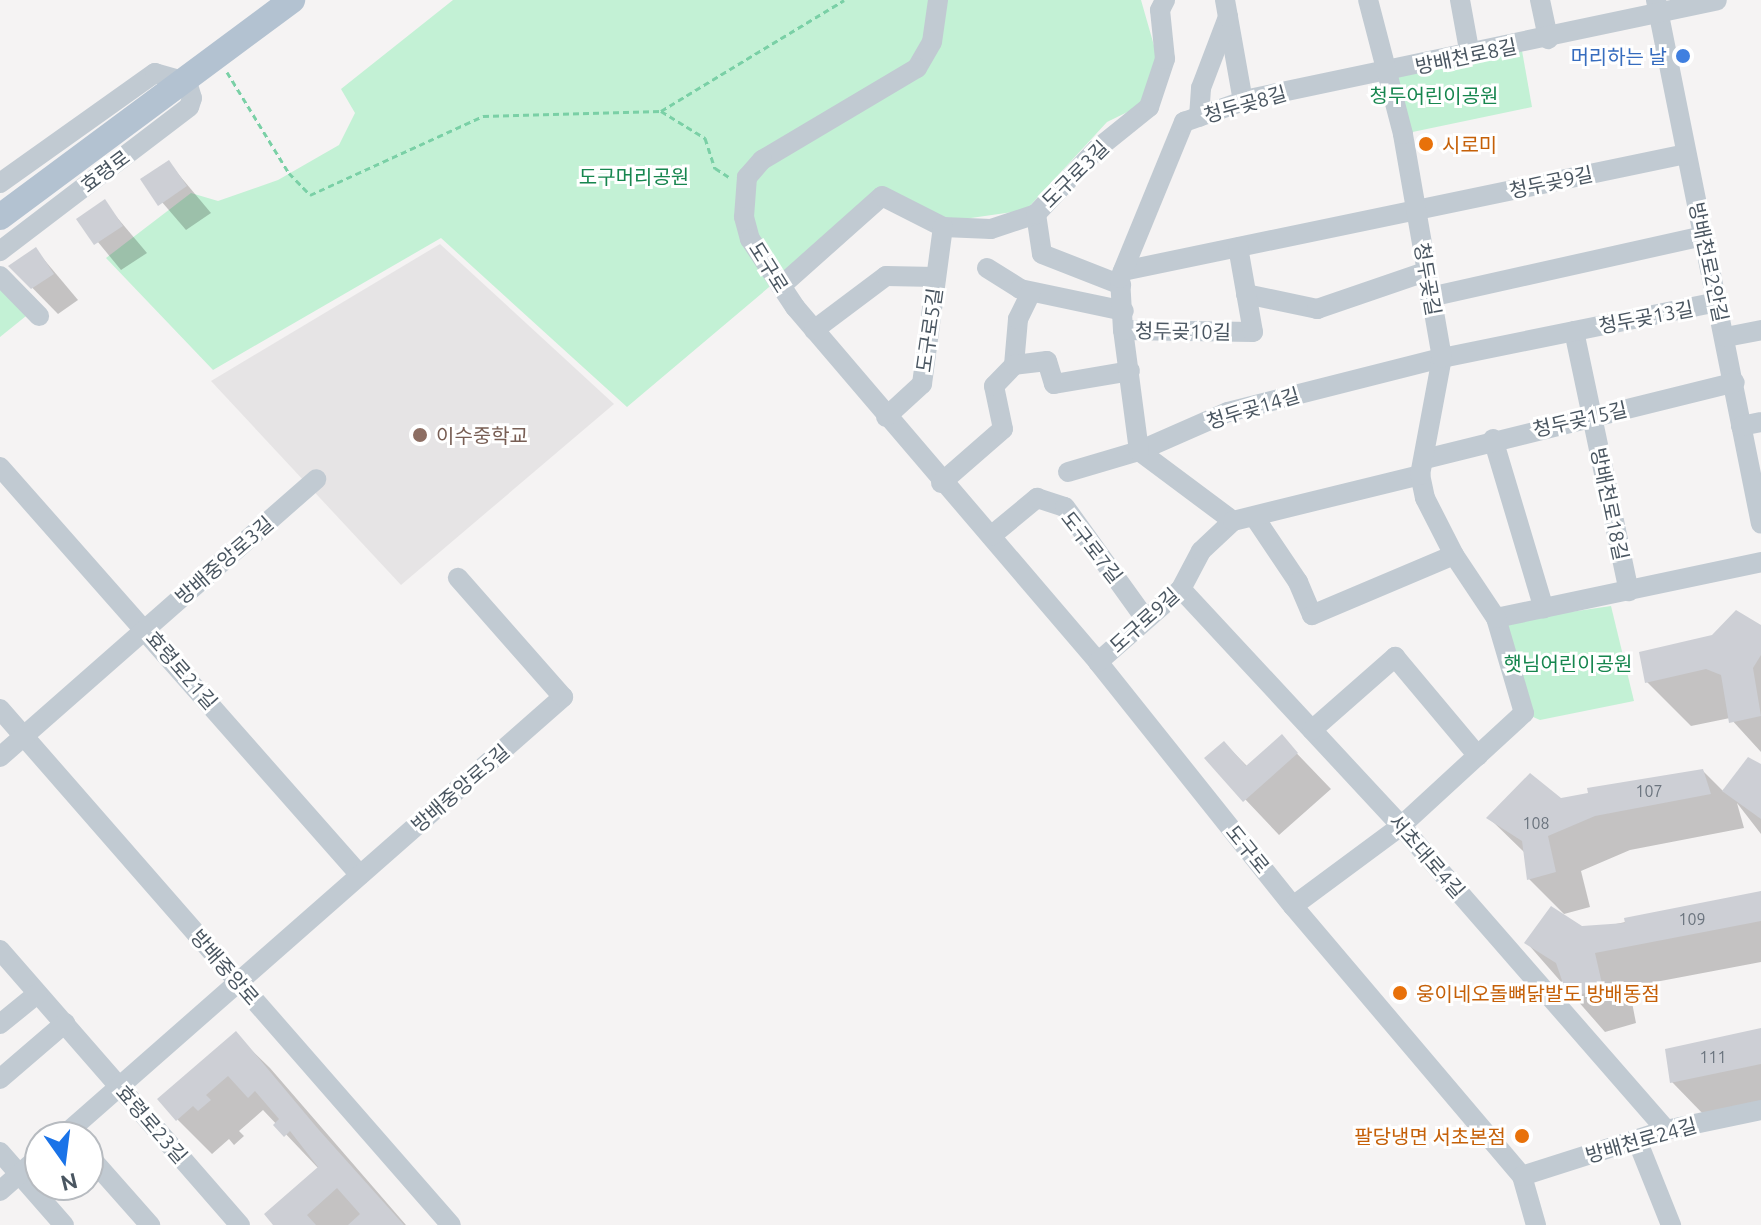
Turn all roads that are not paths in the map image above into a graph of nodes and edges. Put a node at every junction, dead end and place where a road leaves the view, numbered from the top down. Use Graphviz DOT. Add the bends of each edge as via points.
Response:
graph roads {
  1 [pos="292,0"];
  2 [pos="938,0"];
  3 [pos="1165,0"];
  4 [pos="1368,0"];
  5 [pos="1460,0"];
  6 [pos="1540,0"];
  7 [pos="1717,0"];
  8 [pos="1657,6"];
  9 [pos="1226,9"];
  10 [pos="1548,39"];
  11 [pos="1470,55"];
  12 [pos="1385,73"];
  13 [pos="187,82"];
  14 [pos="1243,101"];
  15 [pos="1199,117"];
  16 [pos="1686,154"];
  17 [pos="0,183"];
  18 [pos="1416,210"];
  19 [pos="1036,214"];
  20 [pos="0,217"];
  21 [pos="943,227"];
  22 [pos="1703,236"];
  23 [pos="1238,247"];
  24 [pos="0,251"];
  25 [pos="987,268"];
  26 [pos="1425,272"];
  27 [pos="0,276"];
  28 [pos="936,277"];
  29 [pos="1122,278"];
  30 [pos="781,286"];
  31 [pos="1031,292"];
  32 [pos="1246,294"];
  33 [pos="1430,297"];
  34 [pos="1717,302"];
  35 [pos="39,316"];
  36 [pos="1123,320"];
  37 [pos="814,330"];
  38 [pos="1761,330"];
  39 [pos="1574,331"];
  40 [pos="1726,337"];
  41 [pos="1442,358"];
  42 [pos="1014,365"];
  43 [pos="1130,371"];
  44 [pos="1735,382"];
  45 [pos="1591,416"];
  46 [pos="886,417"];
  47 [pos="1751,424"];
  48 [pos="1493,439"];
  49 [pos="1139,451"];
  50 [pos="0,467"];
  51 [pos="1423,467"];
  52 [pos="1068,472"];
  53 [pos="316,479"];
  54 [pos="941,483"];
  55 [pos="1757,491"];
  56 [pos="1255,518"];
  57 [pos="1233,521"];
  58 [pos="1761,524"];
  59 [pos="991,536"];
  60 [pos="1454,555"];
  61 [pos="1761,562"];
  62 [pos="458,578"];
  63 [pos="1181,589"];
  64 [pos="1629,591"];
  65 [pos="1544,609"];
  66 [pos="1144,617"];
  67 [pos="1496,618"];
  68 [pos="146,629"];
  69 [pos="1098,662"];
  70 [pos="0,709"];
  71 [pos="1312,730"];
  72 [pos="24,737"];
  73 [pos="1478,756"];
  74 [pos="0,757"];
  75 [pos="1401,826"];
  76 [pos="360,875"];
  77 [pos="1293,906"];
  78 [pos="0,950"];
  79 [pos="238,982"];
  80 [pos="37,994"];
  81 [pos="65,1023"];
  82 [pos="0,1024"];
  83 [pos="0,1079"];
  84 [pos="119,1086"];
  85 [pos="1761,1110"];
  86 [pos="82,1121"];
  87 [pos="1666,1130"];
  88 [pos="1637,1140"];
  89 [pos="0,1152"];
  90 [pos="24,1170"];
  91 [pos="104,1173"];
  92 [pos="19,1174"];
  93 [pos="1522,1176"];
  94 [pos="0,1191"];
  95 [pos="64,1225"];
  96 [pos="150,1225"];
  97 [pos="240,1225"];
  98 [pos="451,1225"];
  99 [pos="1536,1225"];
  100 [pos="1671,1225"];
  1 -- 13 [label="main road, 효령로"];
  2 -- 30 [label="street, 도구로" via="932,42 917,68 762,160 746,187 750,239"];
  3 -- 19 [label="street, 도구로3길" via="1160,10 1165,59 1149,107 1097,149"];
  4 -- 12 [label="street, 청두곶길"];
  5 -- 11 [label="street"];
  6 -- 10 [label="street"];
  7 -- 8 [label="street, 방배천로8길"];
  8 -- 10 [label="street, 방배천로8길"];
  8 -- 16 [label="street, 방배천로2안길"];
  9 -- 14 [label="street"];
  9 -- 15 [label="street" via="1201,88"];
  10 -- 11 [label="street, 방배천로8길"];
  11 -- 12 [label="street, 방배천로8길"];
  12 -- 14 [label="street, 청두곶8길"];
  12 -- 18 [label="street, 청두곶길" via="1403,134"];
  13 -- 17 [label="street" via="155,73"];
  13 -- 20 [label="main road, 효령로"];
  13 -- 24 [label="street, 효령로" via="189,107"];
  14 -- 15 [label="street, 청두곶8길"];
  15 -- 29 [label="street, 청두곶8길" via="1184,122"];
  16 -- 18 [label="street, 청두곶9길"];
  16 -- 22 [label="street, 방배천로2안길"];
  18 -- 23 [label="street"];
  18 -- 26 [label="street, 청두곶길"];
  19 -- 21 [label="street, 도구로3길" via="991,229"];
  19 -- 29 [label="street" via="1042,254"];
  21 -- 28 [label="street, 도구로5길"];
  21 -- 30 [label="street, 도구로3길" via="882,196"];
  22 -- 33 [label="street"];
  22 -- 34 [label="street, 방배천로2안길"];
  23 -- 29 [label="street"];
  23 -- 32 [label="street, 청두곶10길"];
  25 -- 31 [label="street"];
  26 -- 32 [label="street" via="1317,309"];
  26 -- 33 [label="street, 청두곶길"];
  27 -- 35 [label="street"];
  28 -- 37 [label="street" via="886,276"];
  28 -- 46 [label="street, 도구로5길" via="922,384"];
  29 -- 36 [label="street, 청두곶8길"];
  30 -- 37 [label="street, 도구로"];
  31 -- 36 [label="street"];
  31 -- 42 [label="street" via="1018,319"];
  32 -- 36 [label="street, 청두곶10길" via="1253,332"];
  33 -- 41 [label="street, 청두곶길"];
  34 -- 39 [label="street, 청두곶13길"];
  34 -- 40 [label="street, 방배천로2안길"];
  36 -- 43 [label="street, 청두곶8길"];
  37 -- 46 [label="street, 도구로"];
  38 -- 40 [label="street"];
  39 -- 41 [label="street, 청두곶13길"];
  39 -- 45 [label="street, 청두곶13길"];
  40 -- 44 [label="street, 방배천로2안길"];
  41 -- 49 [label="street, 청두곶14길" via="1228,412"];
  41 -- 51 [label="street, 청두곶길"];
  42 -- 43 [label="street" via="1047,361 1054,384"];
  42 -- 54 [label="street" via="994,386 1003,429"];
  43 -- 49 [label="street, 청두곶8길"];
  44 -- 45 [label="street, 청두곶15길"];
  44 -- 47 [label="street, 방배천로2안길"];
  45 -- 48 [label="street, 청두곶15길"];
  45 -- 64 [label="street, 방배천로18길"];
  46 -- 54 [label="street, 도구로"];
  47 -- 55 [label="street, 방배천로2안길"];
  48 -- 51 [label="street, 청두곶15길"];
  48 -- 65 [label="street"];
  49 -- 52 [label="street, 청두곶14길"];
  49 -- 57 [label="street"];
  50 -- 68 [label="street, 효령로21길"];
  51 -- 56 [label="street"];
  51 -- 60 [label="street, 청두곶길" via="1425,498"];
  53 -- 68 [label="street, 방배중앙로3길"];
  54 -- 59 [label="street, 도구로"];
  55 -- 58 [label="street, 방배천로2안길"];
  56 -- 57 [label="street"];
  56 -- 60 [label="street" via="1298,582 1312,615"];
  57 -- 63 [label="street, 도구로9길" via="1201,551"];
  59 -- 66 [label="street, 도구로7길" via="1037,498 1065,507"];
  59 -- 69 [label="street, 도구로"];
  60 -- 67 [label="street, 청두곶길"];
  61 -- 64 [label="street"];
  62 -- 76 [label="street, 방배중앙로5길" via="563,697"];
  63 -- 66 [label="street, 도구로9길"];
  63 -- 71 [label="street, 서초대로4길"];
  64 -- 65 [label="street"];
  65 -- 67 [label="street"];
  66 -- 69 [label="street, 도구로9길"];
  67 -- 73 [label="street, 청두곶길" via="1524,713"];
  68 -- 72 [label="street, 방배중앙로3길"];
  68 -- 76 [label="street, 효령로21길"];
  69 -- 77 [label="street, 도구로"];
  70 -- 72 [label="street, 방배중앙로"];
  71 -- 73 [label="street" via="1395,657"];
  71 -- 75 [label="street, 서초대로4길"];
  72 -- 74 [label="street, 방배중앙로3길"];
  72 -- 79 [label="street, 방배중앙로"];
  73 -- 75 [label="street, 청두곶길"];
  75 -- 77 [label="street, 청두곶길"];
  75 -- 87 [label="street, 서초대로4길"];
  76 -- 79 [label="street, 방배중앙로5길"];
  77 -- 93 [label="street, 도구로"];
  78 -- 80 [label="street, 효령로23길"];
  79 -- 84 [label="street, 방배중앙로5길"];
  79 -- 98 [label="street, 방배중앙로"];
  80 -- 81 [label="street, 효령로23길"];
  80 -- 82 [label="street"];
  81 -- 83 [label="street"];
  81 -- 84 [label="street, 효령로23길"];
  84 -- 86 [label="street, 방배중앙로5길"];
  84 -- 97 [label="street, 효령로23길"];
  85 -- 87 [label="street, 방배천로24길"];
  87 -- 88 [label="street, 방배천로24길"];
  88 -- 93 [label="street, 방배천로24길"];
  88 -- 100 [label="street"];
  89 -- 92 [label="street"];
  90 -- 92 [label="street"];
  91 -- 96 [label="street"];
  92 -- 94 [label="street"];
  92 -- 95 [label="street"];
  93 -- 99 [label="street, 도구로"];
}
